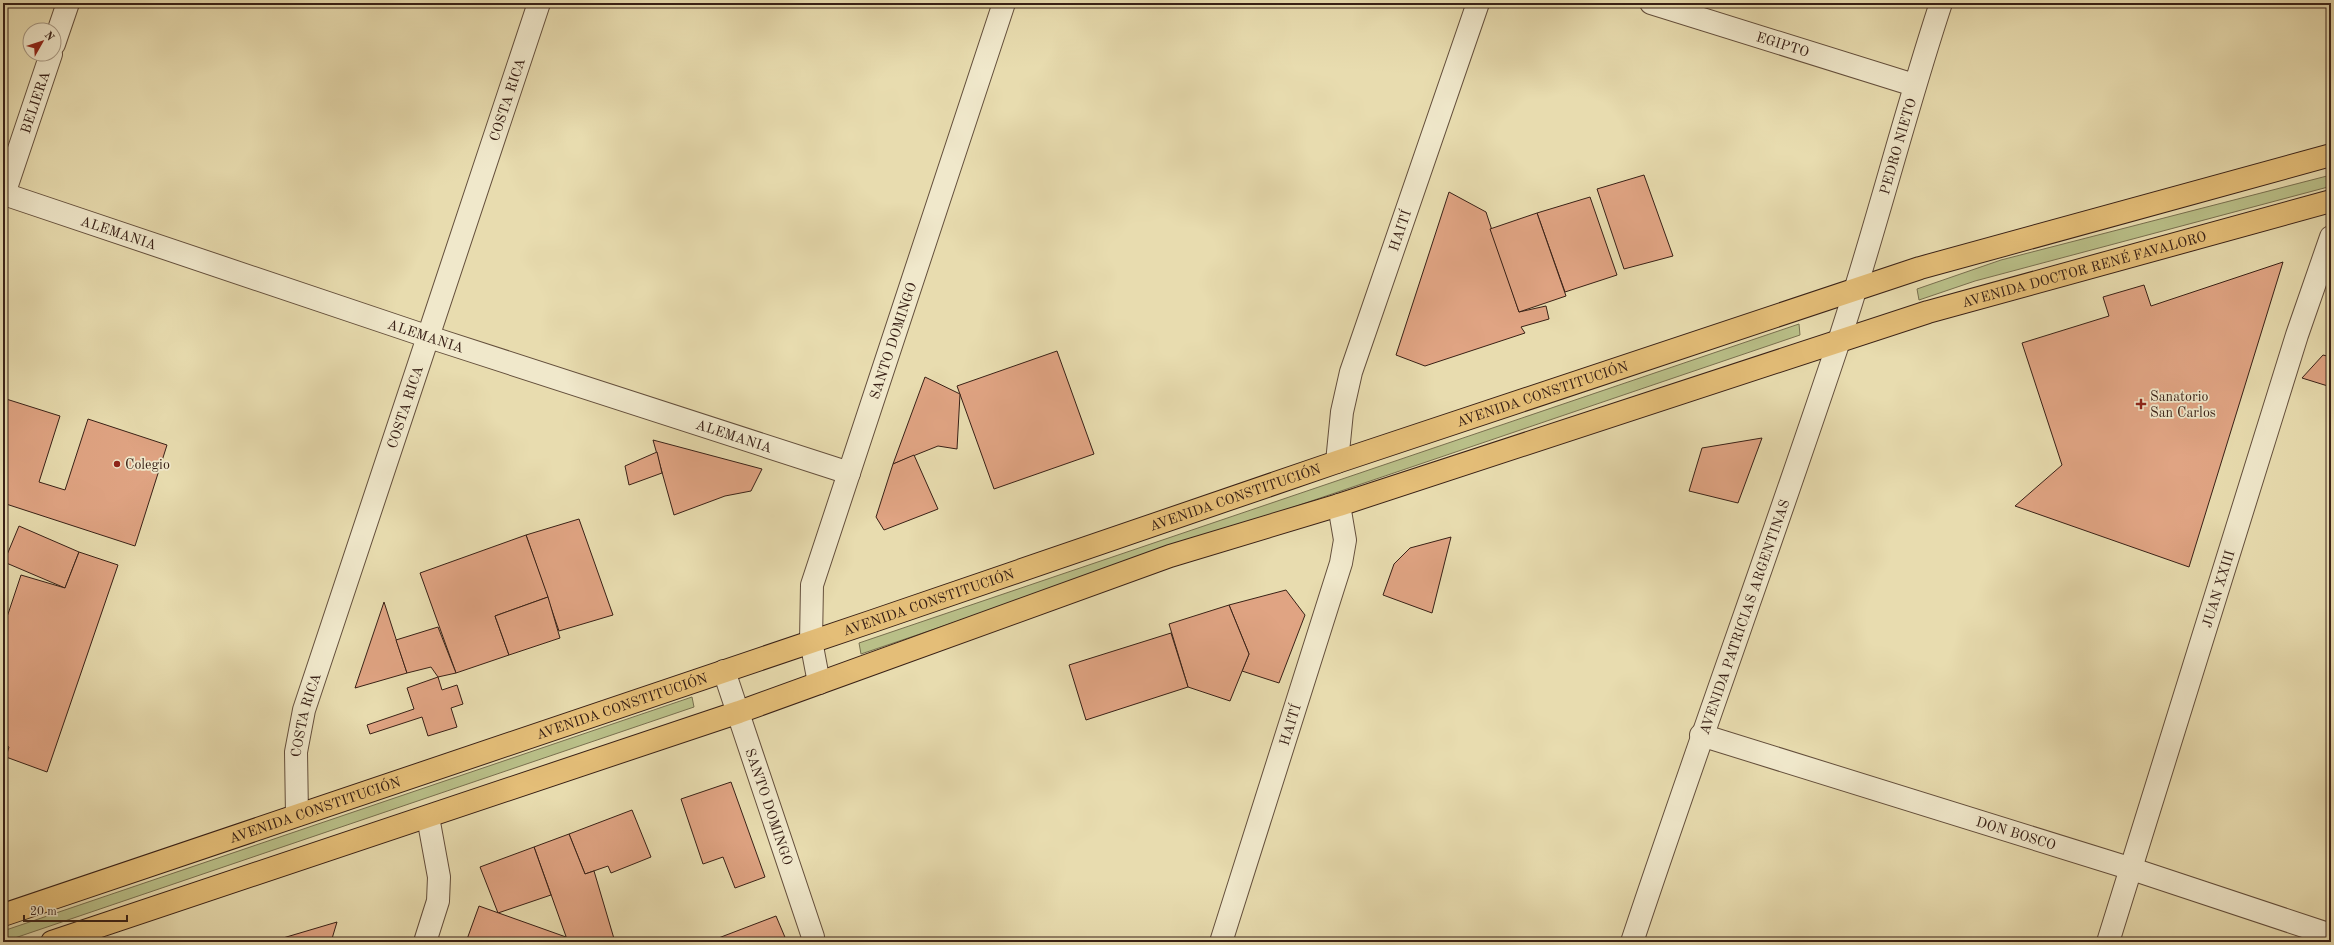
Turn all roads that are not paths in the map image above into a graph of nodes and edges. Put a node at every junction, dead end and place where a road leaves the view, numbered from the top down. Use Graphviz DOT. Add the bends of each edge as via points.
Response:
graph roads {
  1 [pos="68,3"];
  2 [pos="539,3"];
  3 [pos="1004,3"];
  4 [pos="1478,3"];
  5 [pos="1651,3"];
  6 [pos="1941,3"];
  7 [pos="62,22"];
  8 [pos="48,62"];
  9 [pos="1914,85"];
  10 [pos="2331,156"];
  11 [pos="3,195"];
  12 [pos="2331,201"];
  13 [pos="2331,237"];
  14 [pos="1855,290"];
  15 [pos="429,337"];
  16 [pos="1839,341"];
  17 [pos="1337,462"];
  18 [pos="849,474"];
  19 [pos="1339,505"];
  20 [pos="811,642"];
  21 [pos="724,671"];
  22 [pos="819,683"];
  23 [pos="739,712"];
  24 [pos="1701,735"];
  25 [pos="297,815"];
  26 [pos="428,817"];
  27 [pos="2132,869"];
  28 [pos="3,914"];
  29 [pos="2331,935"];
  30 [pos="818,940"];
  31 [pos="52,942"];
  32 [pos="425,942"];
  33 [pos="1221,942"];
  34 [pos="1632,942"];
  35 [pos="2108,942"];
  1 -- 7 [label="street"];
  2 -- 15 [label="street, COSTA RICA"];
  3 -- 18 [label="street, SANTO DOMINGO"];
  4 -- 17 [label="street, HAITÍ" via="1351,372 1342,412"];
  5 -- 9 [label="street, EGIPTO"];
  6 -- 9 [label="street, PEDRO NIETO"];
  8 -- 11 [label="street, BELIERA"];
  9 -- 14 [label="street, PEDRO NIETO"];
  10 -- 14 [label="main road" via="1920,268"];
  11 -- 15 [label="street, ALEMANIA"];
  12 -- 16 [label="main road, AVENIDA DOCTOR RENÉ FAVALORO" via="1928,312"];
  13 -- 27 [label="street, JUAN XXIII" via="2294,342"];
  14 -- 16 [label="street, AVENIDA PATRICIAS ARGENTINAS"];
  14 -- 17 [label="main road, AVENIDA CONSTITUCIÓN"];
  15 -- 18 [label="street, ALEMANIA"];
  15 -- 25 [label="street, COSTA RICA" via="304,710 296,752"];
  16 -- 19 [label="main road"];
  16 -- 24 [label="street, AVENIDA PATRICIAS ARGENTINAS"];
  17 -- 20 [label="main road, AVENIDA CONSTITUCIÓN"];
  18 -- 20 [label="street, SANTO DOMINGO" via="812,585"];
  19 -- 22 [label="main road" via="1170,556"];
  19 -- 33 [label="street, HAITÍ" via="1345,540 1341,564"];
  20 -- 21 [label="main road, AVENIDA CONSTITUCIÓN"];
  20 -- 22 [label="street, SANTO DOMINGO"];
  21 -- 23 [label="street, SANTO DOMINGO"];
  21 -- 25 [label="main road, AVENIDA CONSTITUCIÓN"];
  22 -- 23 [label="main road"];
  23 -- 26 [label="main road"];
  23 -- 30 [label="street, SANTO DOMINGO"];
  24 -- 27 [label="street, DON BOSCO"];
  24 -- 34 [label="street, AVENIDA PATRICIAS ARGENTINAS"];
  25 -- 28 [label="main road, AVENIDA CONSTITUCIÓN"];
  26 -- 31 [label="main road"];
  26 -- 32 [label="street" via="438,877 438,901"];
  27 -- 29 [label="street, DON BOSCO"];
  27 -- 35 [label="street, JUAN XXIII"];
}
